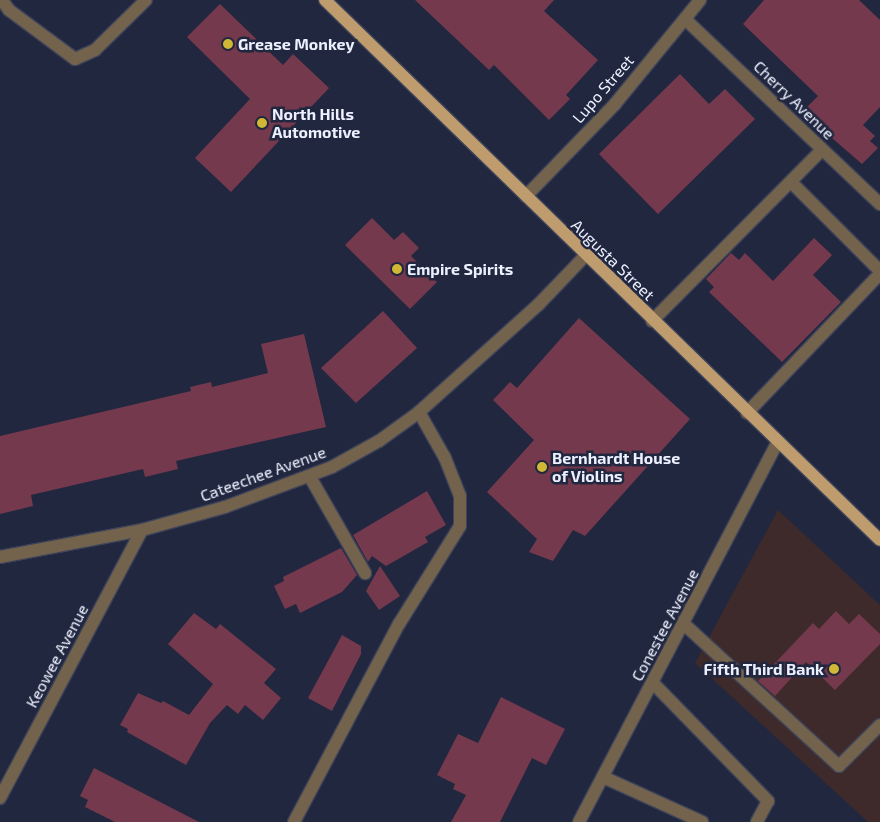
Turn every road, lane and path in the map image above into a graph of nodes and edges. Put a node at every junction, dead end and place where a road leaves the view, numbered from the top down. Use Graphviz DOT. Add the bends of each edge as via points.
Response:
graph roads {
  1 [pos="2,0"];
  2 [pos="146,0"];
  3 [pos="325,0"];
  4 [pos="700,0"];
  5 [pos="685,19"];
  6 [pos="822,150"];
  7 [pos="791,182"];
  8 [pos="526,196"];
  9 [pos="880,204"];
  10 [pos="585,256"];
  11 [pos="880,273"];
  12 [pos="652,321"];
  13 [pos="419,412"];
  14 [pos="747,413"];
  15 [pos="778,442"];
  16 [pos="310,477"];
  17 [pos="142,530"];
  18 [pos="880,540"];
  19 [pos="0,557"];
  20 [pos="365,573"];
  21 [pos="684,624"];
  22 [pos="653,682"];
  23 [pos="880,726"];
  24 [pos="603,777"];
  25 [pos="0,798"];
  26 [pos="294,822"];
  27 [pos="579,822"];
  28 [pos="702,822"];
  29 [pos="757,822"];
  1 -- 2 [label="street" via="9,10 75,58 95,50"];
  3 -- 8 [label="main road, Augusta Street"];
  4 -- 5 [label="street, Lupo Street"];
  5 -- 6 [label="street, Cherry Avenue"];
  5 -- 8 [label="street, Lupo Street" via="615,104"];
  6 -- 7 [label="street"];
  6 -- 9 [label="street, Cherry Avenue"];
  7 -- 11 [label="street"];
  7 -- 12 [label="street"];
  8 -- 10 [label="main road, Augusta Street"];
  10 -- 12 [label="main road, Augusta Street"];
  10 -- 13 [label="street, Cateechee Avenue" via="530,312"];
  11 -- 14 [label="street"];
  12 -- 14 [label="main road, Augusta Street"];
  13 -- 16 [label="street, Cateechee Avenue" via="379,442"];
  13 -- 26 [label="street" via="445,458 460,496 460,526 399,624"];
  14 -- 15 [label="main road, Augusta Street"];
  15 -- 18 [label="main road, Augusta Street"];
  15 -- 21 [label="street, Conestee Avenue"];
  16 -- 17 [label="street, Cateechee Avenue" via="224,507"];
  16 -- 20 [label="street"];
  17 -- 19 [label="street, Cateechee Avenue"];
  17 -- 25 [label="street, Keowee Avenue"];
  21 -- 22 [label="street, Conestee Avenue"];
  21 -- 23 [label="street" via="839,766"];
  22 -- 24 [label="street, Conestee Avenue"];
  22 -- 29 [label="street" via="768,801"];
  24 -- 27 [label="street, Conestee Avenue"];
  24 -- 28 [label="street"];
}
